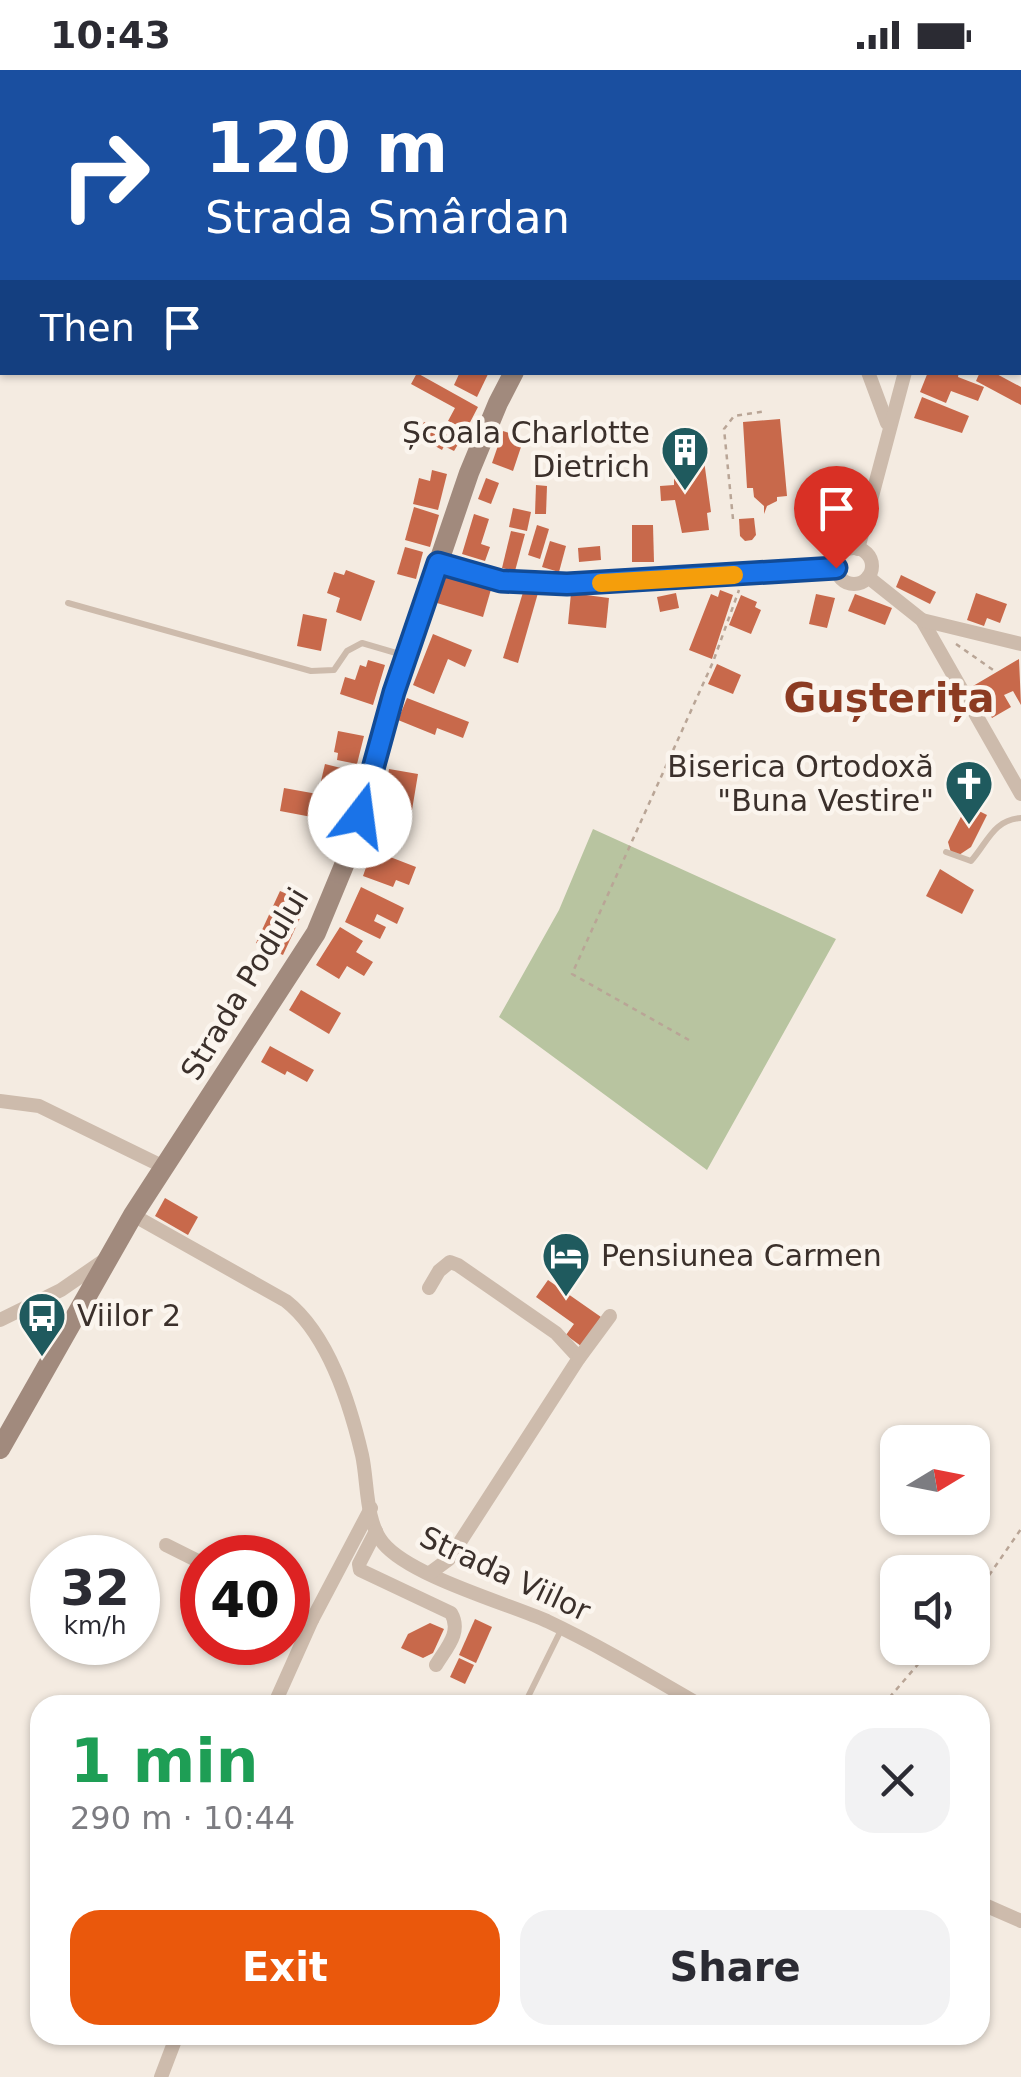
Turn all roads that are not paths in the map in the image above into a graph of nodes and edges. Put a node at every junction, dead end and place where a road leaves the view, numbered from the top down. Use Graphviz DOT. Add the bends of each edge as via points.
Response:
graph roads {
  1 [pos="513,375"];
  2 [pos="869,375"];
  3 [pos="904,375"];
  4 [pos="888,426"];
  5 [pos="858,549"];
  6 [pos="438,563"];
  7 [pos="836,568"];
  8 [pos="868,577"];
  9 [pos="68,603"];
  10 [pos="922,620"];
  11 [pos="1021,644"];
  12 [pos="406,656"];
  13 [pos="1021,794"];
  14 [pos="1021,818"];
  15 [pos="946,852"];
  16 [pos="0,1101"];
  17 [pos="164,1167"];
  18 [pos="133,1216"];
  19 [pos="107,1258"];
  20 [pos="429,1288"];
  21 [pos="610,1316"];
  22 [pos="0,1320"];
  23 [pos="580,1358"];
  24 [pos="0,1449"];
  25 [pos="371,1507"];
  26 [pos="376,1531"];
  27 [pos="166,1545"];
  28 [pos="180,1552"];
  29 [pos="430,1573"];
  30 [pos="312,1620"];
  31 [pos="562,1629"];
  32 [pos="436,1665"];
  33 [pos="278,1695"];
  34 [pos="529,1695"];
  35 [pos="682,1695"];
  36 [pos="990,1907"];
  37 [pos="1021,1922"];
  38 [pos="173,2045"];
  39 [pos="161,2077"];
  1 -- 6 [label="street, Strada Podului"];
  2 -- 4 [label="street"];
  3 -- 4 [label="street"];
  4 -- 5 [label="street"];
  5 -- 7 [label="street" via="842,552"];
  5 -- 8 [label="street" via="870,560"];
  6 -- 7 [label="street" via="501,581 567,584"];
  6 -- 12 [label="street, Strada Podului"];
  7 -- 8 [label="street" via="846,582"];
  8 -- 10 [label="street"];
  9 -- 12 [label="lane" via="311,671 334,670 362,643"];
  10 -- 11 [label="street"];
  10 -- 13 [label="street"];
  12 -- 17 [label="street, Strada Podului" via="352,846 322,920"];
  14 -- 15 [label="lane" via="995,827 971,861"];
  16 -- 17 [label="street" via="39,1106"];
  17 -- 18 [label="street, Strada Podului"];
  18 -- 19 [label="street, Strada Podului"];
  18 -- 25 [label="street, Strada Viilor" via="286,1301 312,1328 349,1411"];
  19 -- 22 [label="street"];
  19 -- 24 [label="street, Strada Podului"];
  20 -- 23 [label="street" via="444,1266 458,1265 556,1332"];
  21 -- 23 [label="street"];
  23 -- 29 [label="street" via="448,1560"];
  25 -- 26 [label="street, Strada Viilor"];
  25 -- 30 [label="street"];
  26 -- 29 [label="street, Strada Viilor" via="392,1552"];
  26 -- 32 [label="street" via="360,1570 451,1612 456,1622"];
  27 -- 28 [label="street"];
  29 -- 31 [label="street, Strada Viilor"];
  30 -- 33 [label="street"];
  31 -- 34 [label="lane"];
  31 -- 35 [label="street, Strada Viilor"];
  36 -- 37 [label="street"];
  38 -- 39 [label="street"];
}
